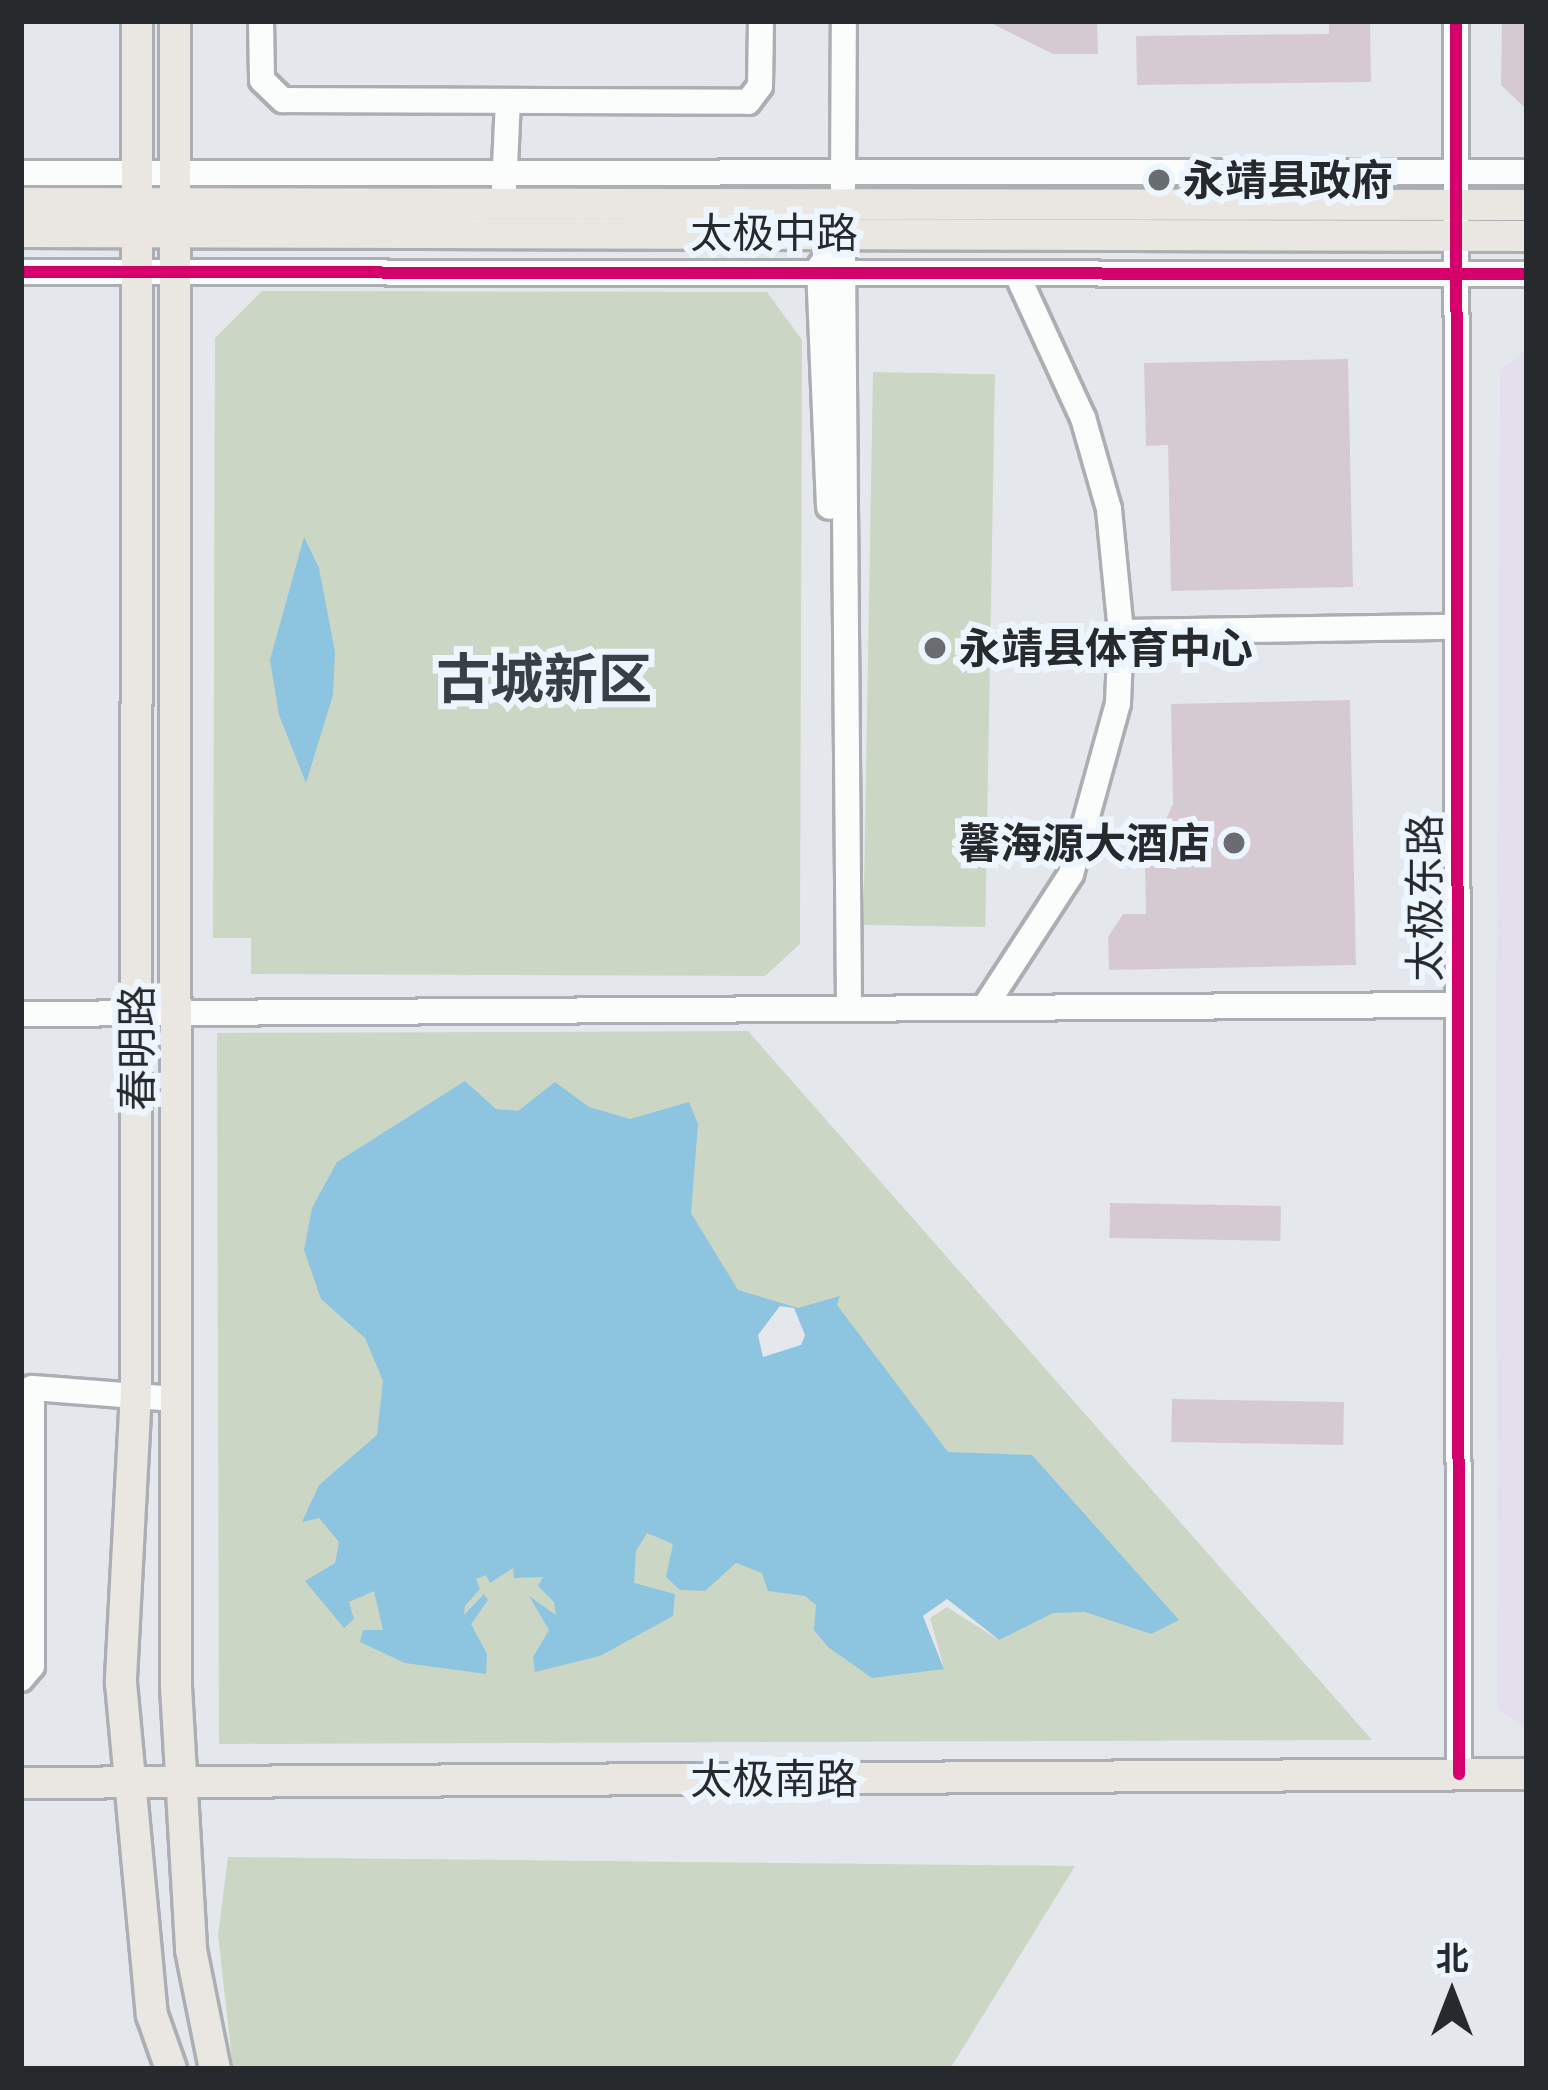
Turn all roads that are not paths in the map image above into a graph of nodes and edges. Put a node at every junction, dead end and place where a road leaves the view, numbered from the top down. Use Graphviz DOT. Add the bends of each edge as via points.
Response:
graph roads {
  1 [pos="137,21"];
  2 [pos="175,21"];
  3 [pos="261,21"];
  4 [pos="761,21"];
  5 [pos="844,21"];
  6 [pos="1456,21"];
  7 [pos="508,100"];
  8 [pos="1456,172"];
  9 [pos="1527,172"];
  10 [pos="21,173"];
  11 [pos="504,189"];
  12 [pos="137,202"];
  13 [pos="175,202"];
  14 [pos="21,203"];
  15 [pos="843,204"];
  16 [pos="1527,205"];
  17 [pos="1456,220"];
  18 [pos="21,232"];
  19 [pos="1527,236"];
  20 [pos="831,269"];
  21 [pos="137,271"];
  22 [pos="175,271"];
  23 [pos="21,272"];
  24 [pos="1456,274"];
  25 [pos="1527,274"];
  26 [pos="1019,279"];
  27 [pos="1457,627"];
  28 [pos="1121,632"];
  29 [pos="986,1006"];
  30 [pos="1458,1006"];
  31 [pos="849,1007"];
  32 [pos="21,1014"];
  33 [pos="176,1014"];
  34 [pos="137,1015"];
  35 [pos="136,1392"];
  36 [pos="176,1400"];
  37 [pos="21,1678"];
  38 [pos="1459,1774"];
  39 [pos="1527,1774"];
  40 [pos="21,1783"];
  41 [pos="180,1783"];
  42 [pos="135,1784"];
  43 [pos="171,2069"];
  44 [pos="215,2069"];
  1 -- 12 [label="main road, 春明路"];
  2 -- 13 [label="main road, 春明路"];
  3 -- 7 [label="street" via="262,80 283,100"];
  4 -- 7 [label="street" via="760,86 748,102"];
  5 -- 15 [label="street"];
  6 -- 8 [label="street, 太极东路"];
  7 -- 11 [label="street"];
  8 -- 9 [label="street"];
  8 -- 15 [label="street"];
  8 -- 17 [label="street, 太极东路"];
  10 -- 12 [label="street"];
  11 -- 13 [label="main road, 太极中路"];
  11 -- 15 [label="main road, 太极中路"];
  12 -- 13 [label="main road, 太极中路"];
  12 -- 14 [label="main road, 太极中路"];
  12 -- 18 [label="main road, 太极中路"];
  12 -- 21 [label="main road, 春明路"];
  13 -- 15 [label="main road, 太极中路"];
  13 -- 22 [label="main road, 春明路"];
  15 -- 17 [label="main road, 太极中路"];
  15 -- 20 [label="street"];
  16 -- 17 [label="main road, 太极中路"];
  17 -- 19 [label="main road, 太极中路"];
  17 -- 24 [label="street, 太极东路"];
  20 -- 22 [label="street"];
  20 -- 26 [label="street"];
  20 -- 31 [label="street"];
  21 -- 22 [label="street"];
  21 -- 23 [label="street"];
  21 -- 34 [label="main road, 春明路"];
  22 -- 33 [label="main road, 春明路"];
  24 -- 25 [label="street"];
  24 -- 26 [label="street"];
  24 -- 27 [label="street, 太极东路"];
  26 -- 28 [label="street" via="1090,440 1109,509"];
  27 -- 28 [label="street"];
  27 -- 30 [label="street, 太极东路"];
  28 -- 29 [label="street" via="1118,703 1072,874"];
  29 -- 30 [label="street"];
  29 -- 31 [label="street"];
  30 -- 38 [label="street, 太极东路"];
  31 -- 33 [label="street"];
  32 -- 34 [label="street"];
  33 -- 34 [label="street"];
  33 -- 36 [label="main road, 春明路"];
  34 -- 35 [label="main road, 春明路"];
  35 -- 36 [label="street"];
  35 -- 37 [label="street" via="32,1388 32,1666"];
  35 -- 42 [label="main road, 春明路" via="121,1683"];
  36 -- 41 [label="main road, 春明路"];
  38 -- 39 [label="main road, 太极南路"];
  38 -- 41 [label="main road, 太极南路"];
  40 -- 42 [label="main road, 太极南路"];
  41 -- 42 [label="main road, 太极南路"];
  41 -- 44 [label="main road, 春明路" via="200,2021"];
  42 -- 43 [label="main road, 春明路" via="152,2015"];
}
